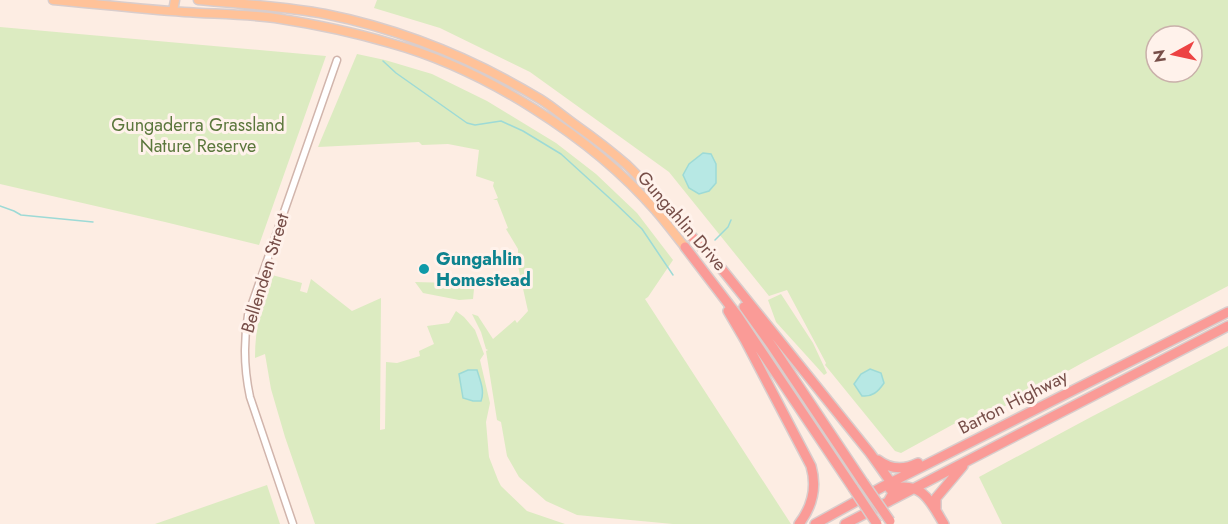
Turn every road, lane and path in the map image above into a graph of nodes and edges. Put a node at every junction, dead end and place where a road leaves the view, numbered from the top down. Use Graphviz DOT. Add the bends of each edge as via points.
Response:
graph roads {
  1 [pos="53,0"];
  2 [pos="169,0"];
  3 [pos="175,0"];
  4 [pos="198,0"];
  5 [pos="173,11"];
  6 [pos="337,60"];
  7 [pos="685,229"];
  8 [pos="684,247"];
  9 [pos="698,263"];
  10 [pos="1228,312"];
  11 [pos="1228,326"];
  12 [pos="1069,391"];
  13 [pos="870,453"];
  14 [pos="969,460"];
  15 [pos="892,485"];
  16 [pos="913,488"];
  17 [pos="888,502"];
  18 [pos="938,514"];
  19 [pos="861,516"];
  20 [pos="891,523"];
  21 [pos="294,524"];
  22 [pos="798,524"];
  23 [pos="814,524"];
  24 [pos="846,524"];
  25 [pos="851,524"];
  26 [pos="877,524"];
  27 [pos="944,524"];
  1 -- 5 [label="main road, Gungahlin Drive"];
  2 -- 5 [label="main road"];
  3 -- 5 [label="main road"];
  4 -- 7 [label="main road, Gungahlin Drive" via="325,14 426,43 491,71 542,100 626,164"];
  5 -- 8 [label="main road, Gungahlin Drive" via="266,17 341,30 446,62 541,113 579,140 656,210"];
  6 -- 21 [label="street, Bellenden Street" via="248,315 244,338 250,397"];
  7 -- 13 [label="highway"];
  7 -- 20 [label="highway, Gungahlin Drive, bridge" via="756,322"];
  8 -- 9 [label="highway, Gungahlin Drive"];
  9 -- 22 [label="highway" via="745,340 809,461 813,494"];
  9 -- 26 [label="highway, Gungahlin Drive, bridge"];
  10 -- 12 [label="highway, Barton Highway"];
  11 -- 14 [label="highway, Barton Highway"];
  12 -- 13 [label="highway" via="908,467 887,466"];
  12 -- 15 [label="highway, Barton Highway"];
  13 -- 15 [label="highway"];
  14 -- 16 [label="highway, Barton Highway"];
  14 -- 18 [label="highway" via="936,498"];
  15 -- 16 [label="highway"];
  15 -- 17 [label="highway"];
  15 -- 23 [label="highway"];
  16 -- 17 [label="highway, Barton Highway"];
  16 -- 18 [label="highway" via="927,497"];
  17 -- 19 [label="highway, Barton Highway"];
  18 -- 27 [label="highway"];
  19 -- 24 [label="highway, Barton Highway"];
  19 -- 25 [label="highway"];
}
